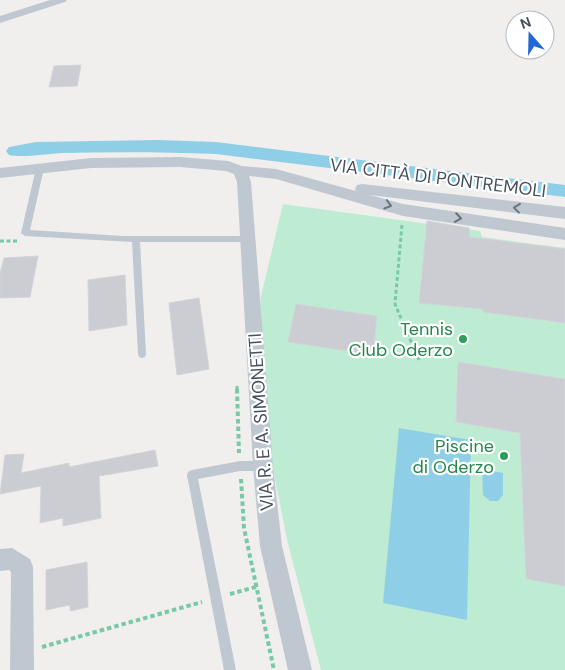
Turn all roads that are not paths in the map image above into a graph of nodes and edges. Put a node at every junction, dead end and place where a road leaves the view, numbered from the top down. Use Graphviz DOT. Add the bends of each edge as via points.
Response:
graph roads {
  1 [pos="62,0"];
  2 [pos="0,20"];
  3 [pos="40,168"];
  4 [pos="240,172"];
  5 [pos="3,174"];
  6 [pos="307,183"];
  7 [pos="422,197"];
  8 [pos="407,210"];
  9 [pos="565,213"];
  10 [pos="565,234"];
  11 [pos="136,239"];
  12 [pos="249,239"];
  13 [pos="142,354"];
  14 [pos="263,466"];
  15 [pos="0,560"];
  16 [pos="22,661"];
  17 [pos="230,670"];
  18 [pos="300,670"];
  1 -- 2 [label="street"];
  3 -- 4 [label="street, VIA CITTÀ DI PONTREMOLI" via="92,163 180,162 228,166"];
  3 -- 5 [label="street, VIA CITTÀ DI PONTREMOLI"];
  3 -- 11 [label="lane" via="25,233"];
  4 -- 6 [label="street, VIA CITTÀ DI PONTREMOLI" via="265,172"];
  4 -- 12 [label="street, VIA R. E A. SIMONETTI" via="244,182"];
  6 -- 7 [label="street, VIA CITTÀ DI PONTREMOLI"];
  6 -- 8 [label="street, VIA CITTÀ DI PONTREMOLI, one-way"];
  7 -- 8 [label="street" via="414,200"];
  9 -- 7 [label="street, VIA CITTÀ DI PONTREMOLI, one-way"];
  8 -- 10 [label="street, VIA CITTÀ DI PONTREMOLI, one-way"];
  11 -- 12 [label="lane"];
  11 -- 13 [label="lane"];
  12 -- 14 [label="street, VIA R. E A. SIMONETTI"];
  14 -- 17 [label="lane" via="240,466 192,475"];
  14 -- 18 [label="street, VIA R. E A. SIMONETTI" via="271,546"];
  15 -- 16 [label="street" via="12,559 22,566"];
}
